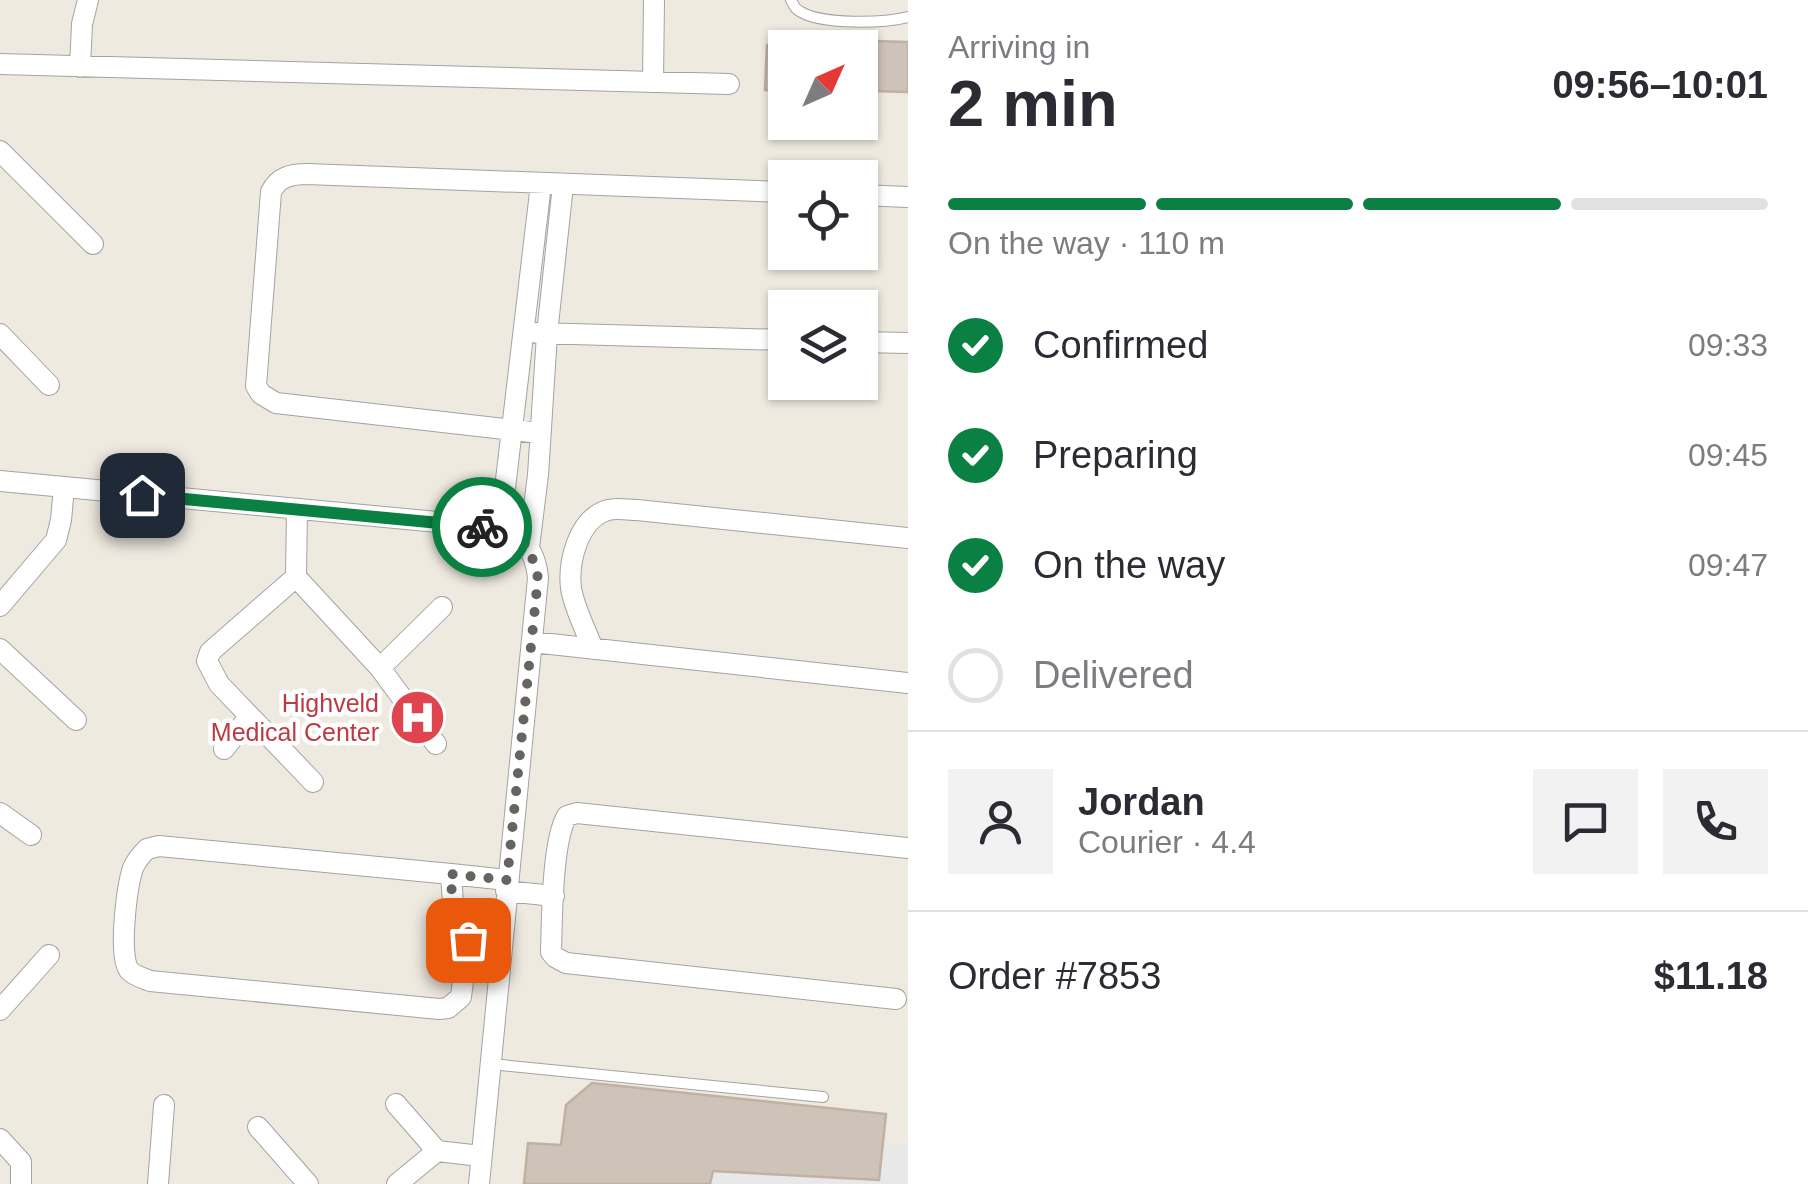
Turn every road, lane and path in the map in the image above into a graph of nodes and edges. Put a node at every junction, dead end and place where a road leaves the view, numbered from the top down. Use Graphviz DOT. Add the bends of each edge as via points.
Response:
graph roads {
  1 [pos="88,0"];
  2 [pos="654,0"];
  3 [pos="791,0"];
  4 [pos="908,17"];
  5 [pos="0,64"];
  6 [pos="80,67"];
  7 [pos="654,81"];
  8 [pos="728,84"];
  9 [pos="0,151"];
  10 [pos="541,184"];
  11 [pos="563,185"];
  12 [pos="768,191"];
  13 [pos="878,195"];
  14 [pos="908,196"];
  15 [pos="93,244"];
  16 [pos="523,331"];
  17 [pos="0,334"];
  18 [pos="547,334"];
  19 [pos="768,340"];
  20 [pos="878,342"];
  21 [pos="908,343"];
  22 [pos="49,385"];
  23 [pos="511,428"];
  24 [pos="540,434"];
  25 [pos="0,481"];
  26 [pos="64,488"];
  27 [pos="297,509"];
  28 [pos="500,530"];
  29 [pos="908,538"];
  30 [pos="529,547"];
  31 [pos="296,577"];
  32 [pos="0,606"];
  33 [pos="442,607"];
  34 [pos="532,642"];
  35 [pos="593,649"];
  36 [pos="2,657"];
  37 [pos="380,668"];
  38 [pos="908,683"];
  39 [pos="249,717"];
  40 [pos="76,720"];
  41 [pos="436,744"];
  42 [pos="224,749"];
  43 [pos="313,782"];
  44 [pos="0,813"];
  45 [pos="31,835"];
  46 [pos="908,848"];
  47 [pos="450,874"];
  48 [pos="507,885"];
  49 [pos="554,896"];
  50 [pos="50,955"];
  51 [pos="896,999"];
  52 [pos="0,1009"];
  53 [pos="490,1064"];
  54 [pos="823,1097"];
  55 [pos="164,1104"];
  56 [pos="396,1104"];
  57 [pos="258,1128"];
  58 [pos="0,1138"];
  59 [pos="437,1151"];
  60 [pos="482,1156"];
  61 [pos="21,1184"];
  62 [pos="158,1184"];
  63 [pos="308,1184"];
  64 [pos="397,1184"];
  65 [pos="479,1184"];
  1 -- 6 [label="street"];
  2 -- 7 [label="street"];
  3 -- 4 [label="lane" via="796,10 815,17"];
  5 -- 6 [label="street"];
  6 -- 7 [label="street"];
  7 -- 8 [label="street"];
  9 -- 15 [label="street"];
  10 -- 11 [label="street"];
  10 -- 16 [label="street"];
  10 -- 23 [label="street" via="298,174 283,178 272,192 256,386 261,394 276,403"];
  11 -- 12 [label="street"];
  11 -- 18 [label="street"];
  13 -- 14 [label="street"];
  16 -- 18 [label="street"];
  16 -- 23 [label="street"];
  17 -- 22 [label="street"];
  18 -- 19 [label="street"];
  18 -- 24 [label="street"];
  20 -- 21 [label="street"];
  23 -- 24 [label="street"];
  23 -- 28 [label="street"];
  24 -- 30 [label="street"];
  25 -- 26 [label="street"];
  26 -- 27 [label="street"];
  26 -- 32 [label="street" via="56,540"];
  27 -- 28 [label="street"];
  27 -- 31 [label="street"];
  28 -- 30 [label="street"];
  29 -- 35 [label="street" via="603,512 580,537 571,570"];
  30 -- 34 [label="street" via="538,578"];
  31 -- 37 [label="street"];
  31 -- 39 [label="street" via="208,656 208,668"];
  33 -- 37 [label="street"];
  34 -- 35 [label="street"];
  34 -- 48 [label="street"];
  35 -- 38 [label="street"];
  36 -- 40 [label="street"];
  37 -- 41 [label="street"];
  39 -- 42 [label="street"];
  39 -- 43 [label="street"];
  44 -- 45 [label="street"];
  46 -- 49 [label="street" via="576,813 560,829"];
  47 -- 47 [label="street" via="468,940 461,997 448,1008 150,981 124,960 132,872 152,847"];
  47 -- 48 [label="street"];
  48 -- 49 [label="street"];
  48 -- 53 [label="street"];
  49 -- 51 [label="street" via="551,952 566,963"];
  50 -- 52 [label="street"];
  53 -- 54 [label="lane"];
  53 -- 60 [label="street"];
  55 -- 62 [label="street"];
  56 -- 59 [label="street"];
  57 -- 63 [label="street"];
  58 -- 61 [label="street" via="20,1162"];
  59 -- 60 [label="street"];
  59 -- 64 [label="street"];
  60 -- 65 [label="street"];
}
